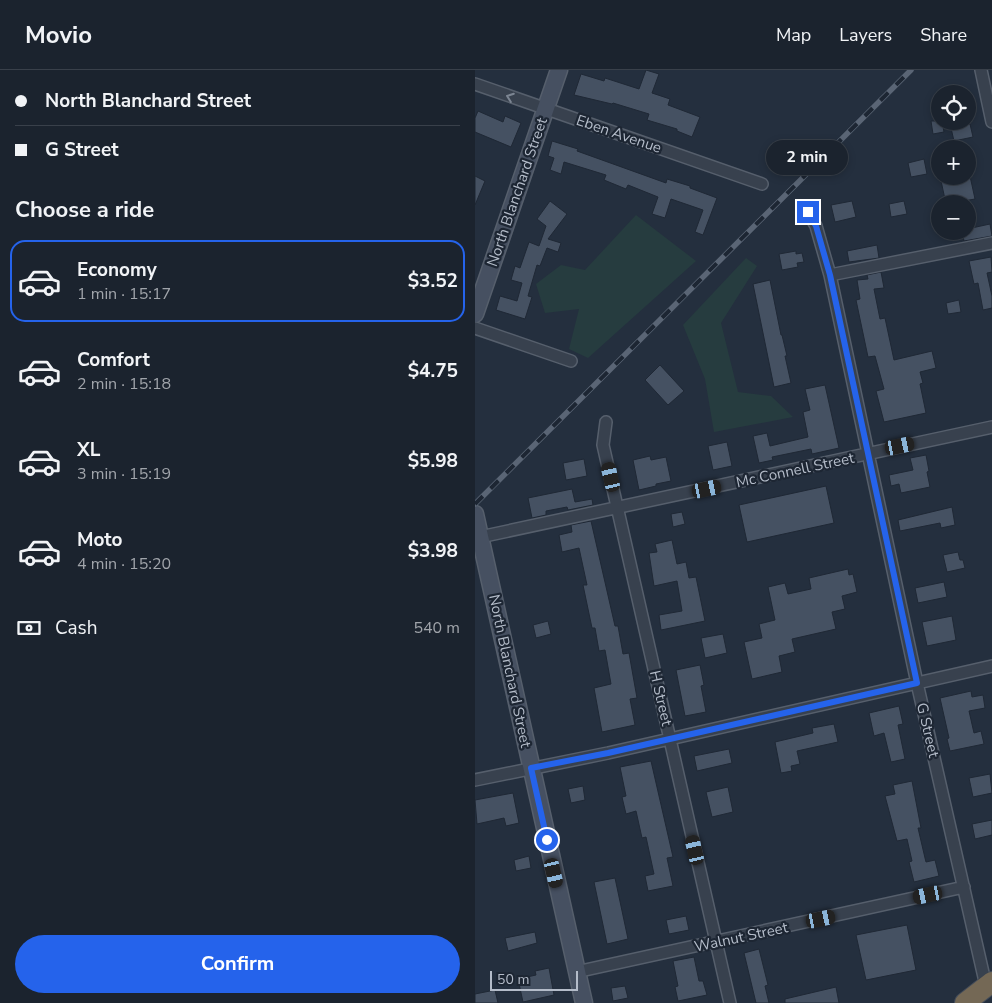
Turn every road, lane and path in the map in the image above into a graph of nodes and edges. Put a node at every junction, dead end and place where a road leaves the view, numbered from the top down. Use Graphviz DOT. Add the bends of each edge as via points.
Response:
graph roads {
  1 [pos="559,70"];
  2 [pos="981,70"];
  3 [pos="475,84"];
  4 [pos="546,110"];
  5 [pos="992,122"];
  6 [pos="762,184"];
  7 [pos="808,212"];
  8 [pos="992,243"];
  9 [pos="830,275"];
  10 [pos="475,314"];
  11 [pos="475,328"];
  12 [pos="571,361"];
  13 [pos="606,422"];
  14 [pos="992,427"];
  15 [pos="867,454"];
  16 [pos="618,508"];
  17 [pos="475,514"];
  18 [pos="480,537"];
  19 [pos="992,666"];
  20 [pos="917,683"];
  21 [pos="670,739"];
  22 [pos="531,768"];
  23 [pos="475,780"];
  24 [pos="964,887"];
  25 [pos="717,942"];
  26 [pos="576,972"];
  27 [pos="989,984"];
  28 [pos="967,1002"];
  29 [pos="584,1003"];
  30 [pos="730,1003"];
  1 -- 4 [label="street, North Blanchard Street"];
  2 -- 5 [label="street"];
  4 -- 3 [label="street, Eben Avenue, one-way"];
  4 -- 6 [label="street, Eben Avenue"];
  4 -- 10 [label="street, North Blanchard Street"];
  7 -- 9 [label="street, G Street" via="816,226"];
  8 -- 9 [label="street"];
  9 -- 15 [label="street, G Street"];
  11 -- 12 [label="street"];
  13 -- 16 [label="street, H Street" via="603,445"];
  14 -- 15 [label="street, Mc Connell Street"];
  15 -- 16 [label="street, Mc Connell Street"];
  15 -- 20 [label="street, G Street"];
  16 -- 18 [label="street, Mc Connell Street"];
  16 -- 21 [label="street, H Street"];
  17 -- 18 [label="street, North Blanchard Street"];
  18 -- 22 [label="street, North Blanchard Street"];
  19 -- 20 [label="street"];
  20 -- 21 [label="street"];
  20 -- 24 [label="street, G Street"];
  21 -- 22 [label="street"];
  21 -- 25 [label="street, H Street"];
  22 -- 23 [label="street"];
  22 -- 26 [label="street, North Blanchard Street"];
  24 -- 25 [label="street, Walnut Street"];
  24 -- 27 [label="street, G Street"];
  25 -- 26 [label="street, Walnut Street"];
  25 -- 30 [label="street, H Street"];
  26 -- 29 [label="street, North Blanchard Street"];
  27 -- 28 [label="highway"];
}
